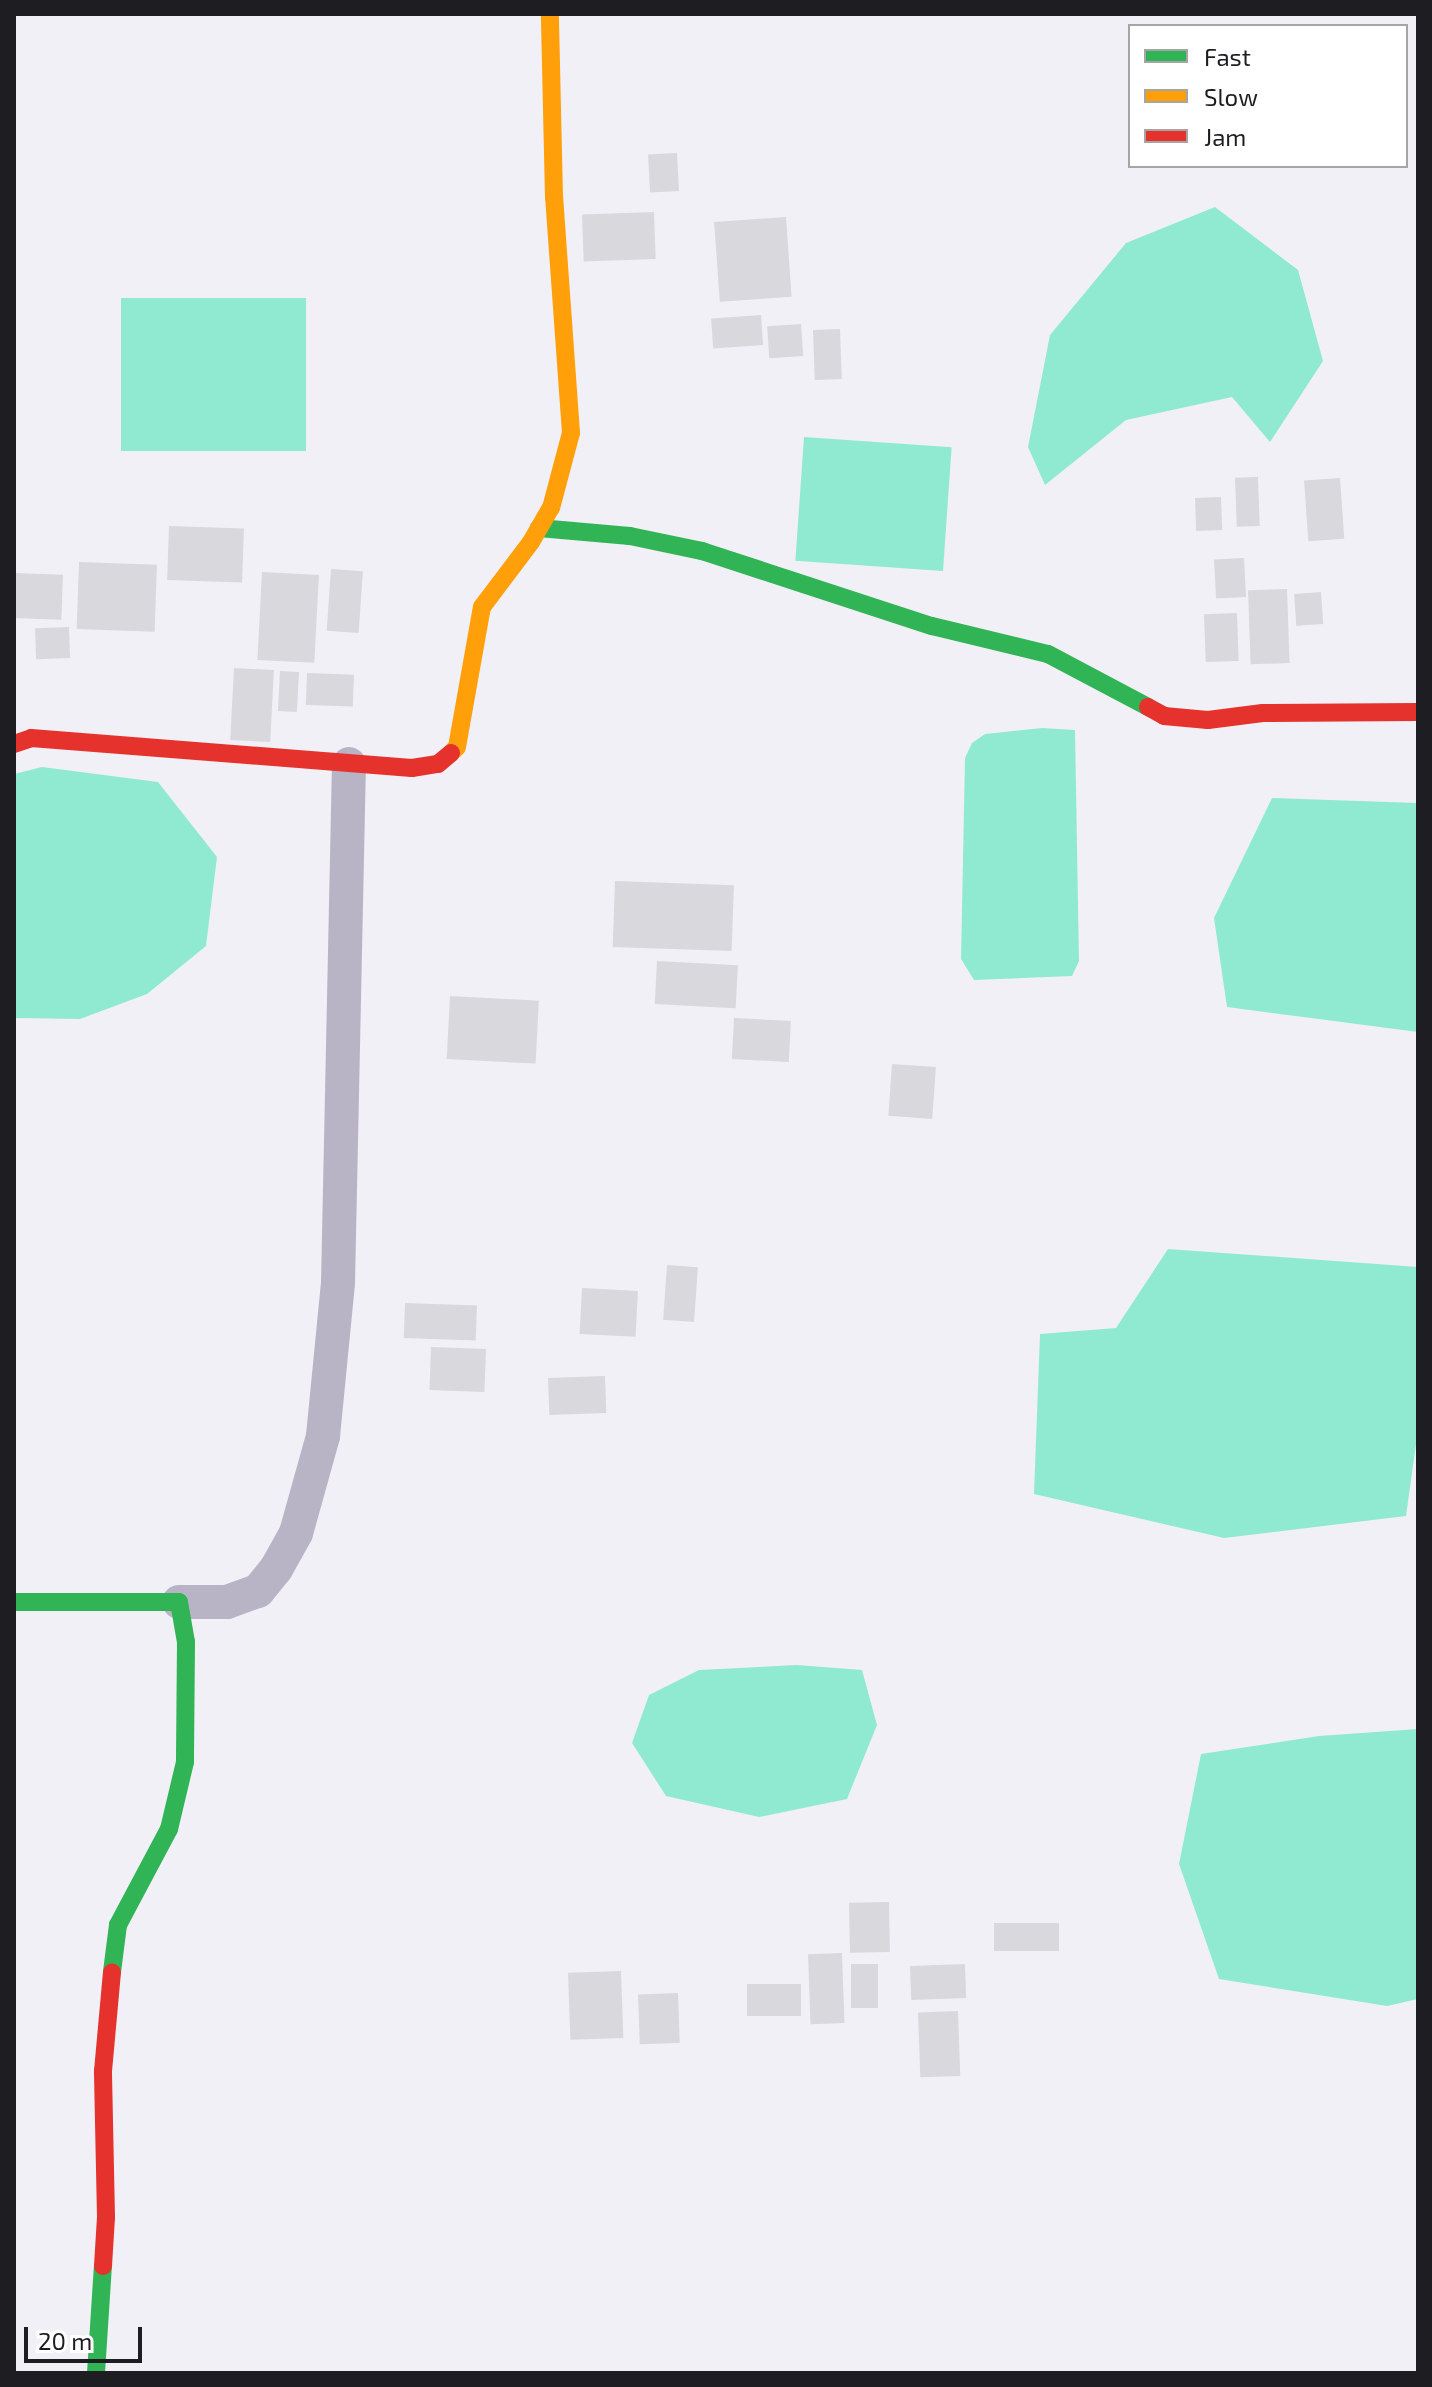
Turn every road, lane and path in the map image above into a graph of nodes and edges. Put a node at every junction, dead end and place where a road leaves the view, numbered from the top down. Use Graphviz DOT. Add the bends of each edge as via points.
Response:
graph roads {
  1 [pos="550,14"];
  2 [pos="539,528"];
  3 [pos="1418,712"];
  4 [pos="14,744"];
  5 [pos="349,764"];
  6 [pos="14,1602"];
  7 [pos="179,1602"];
  8 [pos="96,2373"];
  1 -- 2 [label="street" via="554,197 571,433 551,508"];
  2 -- 3 [label="street" via="630,536 702,551 932,626 1048,654 1164,716 1208,720 1263,713"];
  2 -- 5 [label="street" via="482,607 457,747 438,764"];
  4 -- 5 [label="street" via="31,738"];
  5 -- 7 [label="street" via="338,1283 323,1436 296,1533 258,1591 227,1602"];
  6 -- 7 [label="street"];
  7 -- 8 [label="street" via="186,1642 185,1762 169,1829 118,1925 112,1970 103,2071 106,2217"];
}
